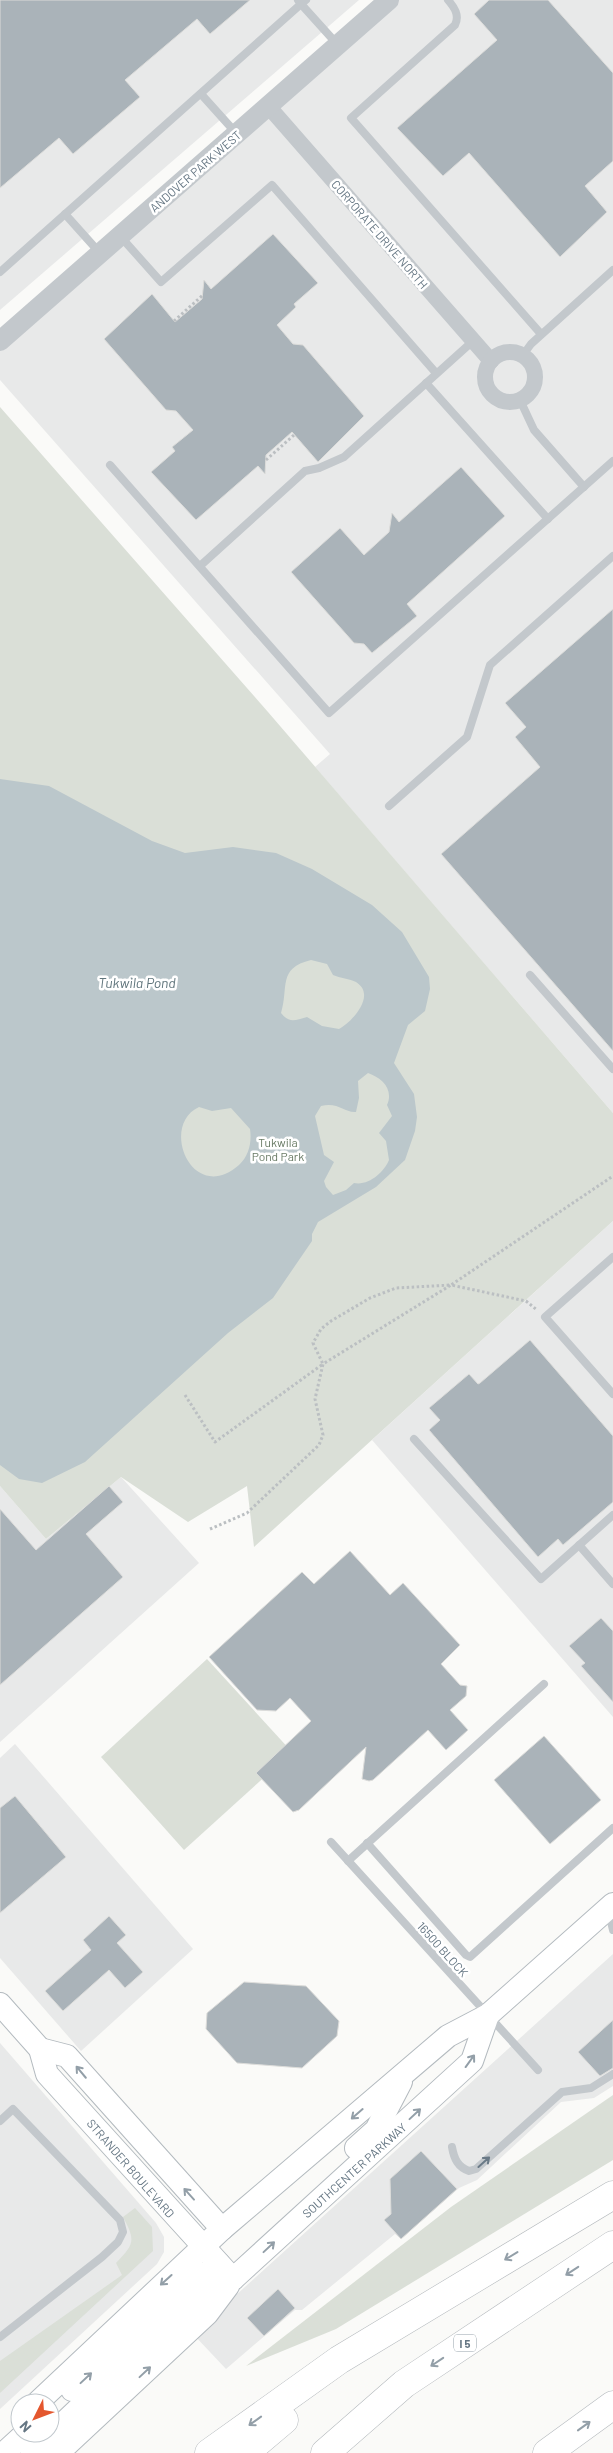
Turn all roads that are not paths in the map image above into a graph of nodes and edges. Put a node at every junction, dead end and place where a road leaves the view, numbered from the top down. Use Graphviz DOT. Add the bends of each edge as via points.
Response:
graph roads {
  1 [pos="389,0"];
  2 [pos="448,0"];
  3 [pos="302,1"];
  4 [pos="337,44"];
  5 [pos="201,94"];
  6 [pos="269,107"];
  7 [pos="237,134"];
  8 [pos="65,214"];
  9 [pos="120,236"];
  10 [pos="100,254"];
  11 [pos="613,270"];
  12 [pos="0,272"];
  13 [pos="541,334"];
  14 [pos="0,340"];
  15 [pos="473,340"];
  16 [pos="523,356"];
  17 [pos="491,361"];
  18 [pos="436,374"];
  19 [pos="426,383"];
  20 [pos="520,400"];
  21 [pos="613,461"];
  22 [pos="110,464"];
  23 [pos="584,487"];
  24 [pos="548,519"];
  25 [pos="613,556"];
  26 [pos="200,566"];
  27 [pos="389,806"];
  28 [pos="530,975"];
  29 [pos="613,1069"];
  30 [pos="613,1257"];
  31 [pos="613,1394"];
  32 [pos="414,1438"];
  33 [pos="613,1515"];
  34 [pos="579,1545"];
  35 [pos="613,1584"];
  36 [pos="544,1684"];
  37 [pos="613,1828"];
  38 [pos="331,1842"];
  39 [pos="367,1843"];
  40 [pos="348,1861"];
  41 [pos="611,1906"];
  42 [pos="613,1930"];
  43 [pos="0,2004"];
  44 [pos="488,2015"];
  45 [pos="40,2049"];
  46 [pos="408,2070"];
  47 [pos="538,2070"];
  48 [pos="613,2074"];
  49 [pos="0,2121"];
  50 [pos="452,2147"];
  51 [pos="358,2166"];
  52 [pos="613,2195"];
  53 [pos="222,2229"];
  54 [pos="613,2245"];
  55 [pos="202,2247"];
  56 [pos="226,2272"];
  57 [pos="426,2307"];
  58 [pos="0,2337"];
  59 [pos="48,2393"];
  60 [pos="60,2401"];
  61 [pos="613,2405"];
  62 [pos="10,2428"];
  63 [pos="0,2438"];
  64 [pos="15,2443"];
  65 [pos="547,2451"];
  66 [pos="4,2453"];
  67 [pos="32,2453"];
  68 [pos="58,2453"];
  69 [pos="209,2453"];
  70 [pos="245,2453"];
  71 [pos="325,2453"];
  1 -- 4 [label="street, ANDOVER PARK WEST"];
  2 -- 13 [label="lane" via="456,12 455,25 350,118"];
  3 -- 4 [label="lane"];
  3 -- 5 [label="lane"];
  4 -- 6 [label="street, ANDOVER PARK WEST"];
  5 -- 7 [label="lane"];
  5 -- 8 [label="lane"];
  6 -- 7 [label="street, ANDOVER PARK WEST"];
  6 -- 15 [label="street, CORPORATE DRIVE NORTH"];
  7 -- 9 [label="street, ANDOVER PARK WEST"];
  8 -- 10 [label="lane"];
  8 -- 12 [label="lane"];
  9 -- 10 [label="street, ANDOVER PARK WEST"];
  9 -- 18 [label="lane" via="161,282 272,185"];
  10 -- 14 [label="street, ANDOVER PARK WEST"];
  11 -- 13 [label="lane"];
  13 -- 16 [label="lane"];
  15 -- 17 [label="street, CORPORATE DRIVE NORTH"];
  15 -- 18 [label="lane"];
  16 -- 17 [label="street" via="506,352"];
  16 -- 20 [label="street" via="534,368 535,377 530,393"];
  17 -- 20 [label="street" via="485,375 489,390 501,400"];
  18 -- 19 [label="lane"];
  19 -- 24 [label="lane"];
  19 -- 26 [label="lane" via="344,457 305,471"];
  20 -- 23 [label="lane" via="534,430"];
  21 -- 23 [label="lane"];
  22 -- 26 [label="lane"];
  23 -- 24 [label="lane"];
  24 -- 26 [label="lane" via="329,713"];
  25 -- 27 [label="lane" via="490,665 467,737"];
  28 -- 29 [label="lane"];
  30 -- 31 [label="lane" via="545,1317"];
  32 -- 34 [label="lane" via="541,1579"];
  33 -- 34 [label="lane"];
  34 -- 35 [label="lane"];
  36 -- 39 [label="lane"];
  37 -- 39 [label="lane" via="470,1956"];
  38 -- 40 [label="lane, 16500 BLOCK"];
  39 -- 40 [label="lane"];
  40 -- 44 [label="lane, 16500 BLOCK"];
  41 -- 42 [label="lane"];
  41 -- 44 [label="main road, SOUTHCENTER PARKWAY"];
  43 -- 45 [label="main road, STRANDER BOULEVARD"];
  44 -- 46 [label="main road, SOUTHCENTER PARKWAY" via="448,2036"];
  44 -- 47 [label="lane, 16500 BLOCK"];
  51 -- 44 [label="main road, SOUTHCENTER PARKWAY, one-way" via="472,2062"];
  53 -- 45 [label="main road, STRANDER BOULEVARD, one-way" via="67,2056"];
  45 -- 55 [label="main road, STRANDER BOULEVARD" via="47,2074"];
  46 -- 51 [label="main road" via="376,2130 356,2148 354,2158"];
  46 -- 53 [label="main road, SOUTHCENTER PARKWAY, one-way"];
  50 -- 48 [label="lane, one-way" via="458,2164 469,2171 476,2169 562,2092 591,2088"];
  49 -- 58 [label="lane" via="13,2109 120,2220 123,2232 118,2242 102,2257"];
  56 -- 51 [label="main road, SOUTHCENTER PARKWAY, one-way"];
  52 -- 57 [label="highway, one-way"];
  53 -- 55 [label="main road, SOUTHCENTER PARKWAY"];
  53 -- 56 [label="main road"];
  54 -- 71 [label="highway, I 5, one-way" via="404,2384"];
  55 -- 56 [label="main road, STRANDER BOULEVARD"];
  55 -- 59 [label="main road, SOUTHCENTER PARKWAY, one-way"];
  60 -- 56 [label="main road, one-way" via="178,2293"];
  56 -- 67 [label="main road, SOUTHCENTER PARKWAY"];
  68 -- 56 [label="main road, one-way" via="207,2314"];
  57 -- 69 [label="highway, one-way" via="339,2360"];
  57 -- 70 [label="highway"];
  65 -- 61 [label="highway, one-way"];
  62 -- 63 [label="main road"];
  64 -- 66 [label="main road"];
}
